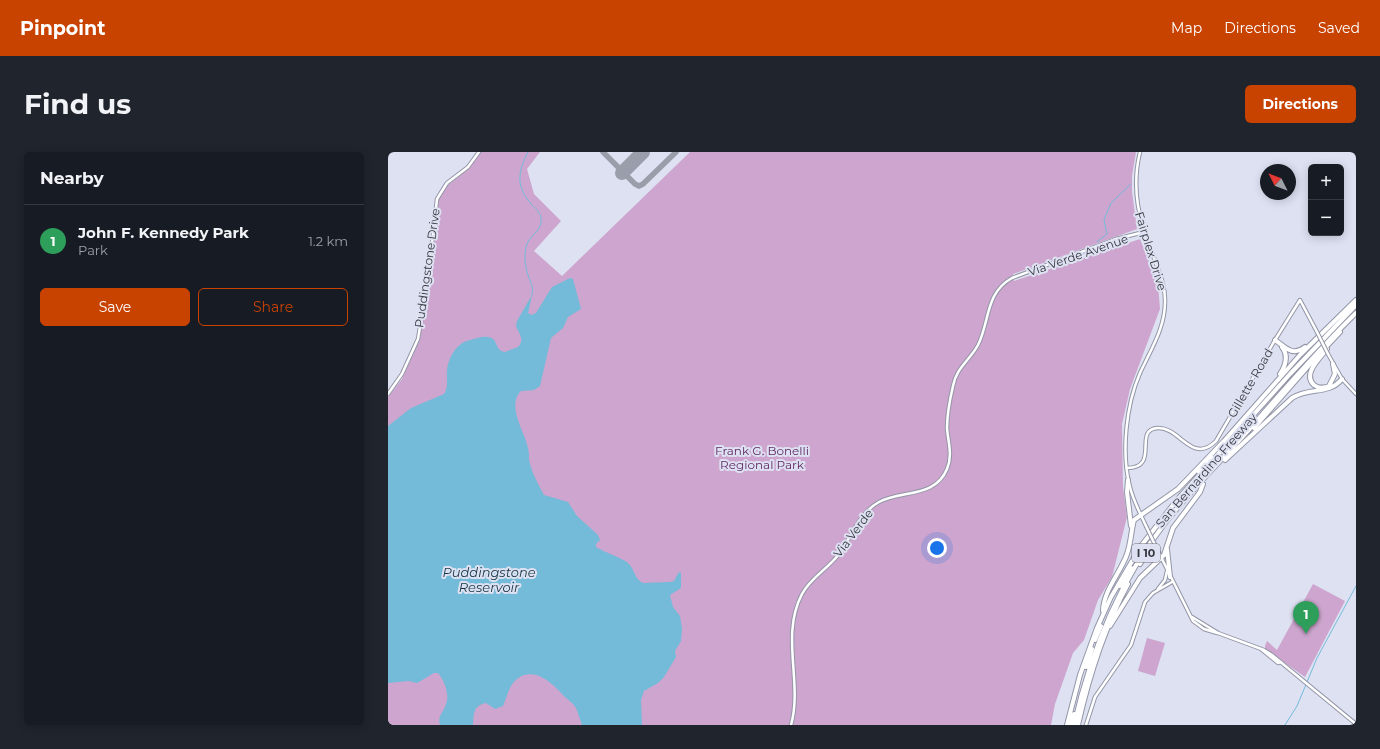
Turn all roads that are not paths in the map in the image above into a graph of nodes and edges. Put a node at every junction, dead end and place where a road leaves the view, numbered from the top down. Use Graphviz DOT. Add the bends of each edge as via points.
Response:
graph roads {
  1 [pos="479,152"];
  2 [pos="1140,152"];
  3 [pos="1144,232"];
  4 [pos="1012,278"];
  5 [pos="1356,300"];
  6 [pos="1356,305"];
  7 [pos="1356,309"];
  8 [pos="1356,313"];
  9 [pos="1356,316"];
  10 [pos="1322,332"];
  11 [pos="1338,334"];
  12 [pos="1275,340"];
  13 [pos="1333,364"];
  14 [pos="1342,379"];
  15 [pos="1330,386"];
  16 [pos="1270,388"];
  17 [pos="388,394"];
  18 [pos="1272,394"];
  19 [pos="1356,394"];
  20 [pos="1224,441"];
  21 [pos="1225,460"];
  22 [pos="1127,468"];
  23 [pos="1203,472"];
  24 [pos="1128,480"];
  25 [pos="1203,484"];
  26 [pos="1182,494"];
  27 [pos="1141,515"];
  28 [pos="1132,536"];
  29 [pos="1167,546"];
  30 [pos="1161,557"];
  31 [pos="1167,570"];
  32 [pos="1170,577"];
  33 [pos="1172,582"];
  34 [pos="1158,590"];
  35 [pos="1103,613"];
  36 [pos="1105,633"];
  37 [pos="1356,724"];
  38 [pos="791,725"];
  39 [pos="1068,725"];
  40 [pos="1072,725"];
  41 [pos="1078,725"];
  42 [pos="1086,725"];
  1 -- 17 [label="main road, Puddingstone Drive" via="468,167 447,183 437,199 426,297 418,340 402,374"];
  2 -- 3 [label="main road, Fairplex Drive" via="1135,193"];
  3 -- 4 [label="main road, Via Verde Avenue" via="1116,239"];
  3 -- 22 [label="main road, Fairplex Drive" via="1162,282 1165,307 1161,327 1131,401 1127,428"];
  4 -- 38 [label="main road, Via Verde" via="1002,284 994,294 988,306 978,344 954,380 947,426 951,448 947,470 939,481 927,490 880,501 868,509 838,555 814,578 802,594 792,632 795,702"];
  5 -- 10 [label="highway"];
  6 -- 18 [label="highway, San Bernardino Freeway / I 10"];
  7 -- 18 [label="highway" via="1278,391"];
  8 -- 40 [label="highway" via="1302,368 1176,509 1149,545 1124,586 1102,630"];
  9 -- 11 [label="highway, San Bernardino Freeway / I 10"];
  10 -- 12 [label="highway" via="1296,351 1287,350"];
  10 -- 16 [label="highway"];
  11 -- 15 [label="highway" via="1310,374 1311,381 1316,386"];
  11 -- 21 [label="highway, San Bernardino Freeway / I 10"];
  12 -- 13 [label="main road, Gillette Road, bridge" via="1300,300"];
  12 -- 16 [label="highway" via="1283,349 1286,361 1284,369"];
  12 -- 22 [label="main road, Gillette Road" via="1212,445 1197,449 1166,429 1155,428 1146,438 1142,462 1136,467"];
  13 -- 14 [label="main road"];
  13 -- 15 [label="highway" via="1335,374"];
  14 -- 15 [label="highway"];
  14 -- 19 [label="main road"];
  14 -- 21 [label="highway" via="1326,390 1308,391 1292,398"];
  16 -- 20 [label="highway"];
  18 -- 23 [label="highway, San Bernardino Freeway / I 10"];
  20 -- 26 [label="highway"];
  20 -- 27 [label="highway" via="1174,492"];
  21 -- 25 [label="highway, San Bernardino Freeway / I 10"];
  22 -- 24 [label="main road, Fairplex Drive"];
  23 -- 26 [label="highway, San Bernardino Freeway / I 10"];
  23 -- 40 [label="highway" via="1201,478 1155,532 1118,590 1092,648"];
  24 -- 27 [label="main road, Fairplex Drive"];
  24 -- 28 [label="highway"];
  25 -- 29 [label="highway" via="1200,492 1173,528"];
  25 -- 36 [label="highway, San Bernardino Freeway / I 10" via="1170,521 1145,556 1123,592"];
  26 -- 35 [label="highway, San Bernardino Freeway / I 10" via="1141,546"];
  27 -- 28 [label="highway" via="1134,520"];
  27 -- 30 [label="main road, Fairplex Drive, bridge"];
  28 -- 35 [label="highway" via="1127,554 1103,605"];
  29 -- 30 [label="highway"];
  29 -- 32 [label="highway"];
  30 -- 31 [label="main road, Fairplex Drive"];
  30 -- 36 [label="highway" via="1140,578"];
  31 -- 32 [label="main road, Fairplex Drive"];
  31 -- 34 [label="main road" via="1165,580"];
  32 -- 33 [label="main road, Fairplex Drive"];
  33 -- 34 [label="main road"];
  33 -- 37 [label="main road, Fairplex Drive" via="1192,617 1218,633 1272,655"];
  34 -- 42 [label="main road" via="1145,602 1130,644 1095,697"];
  35 -- 39 [label="highway, San Bernardino Freeway / I 10" via="1087,655"];
  36 -- 41 [label="highway, San Bernardino Freeway / I 10" via="1093,665"];
}
